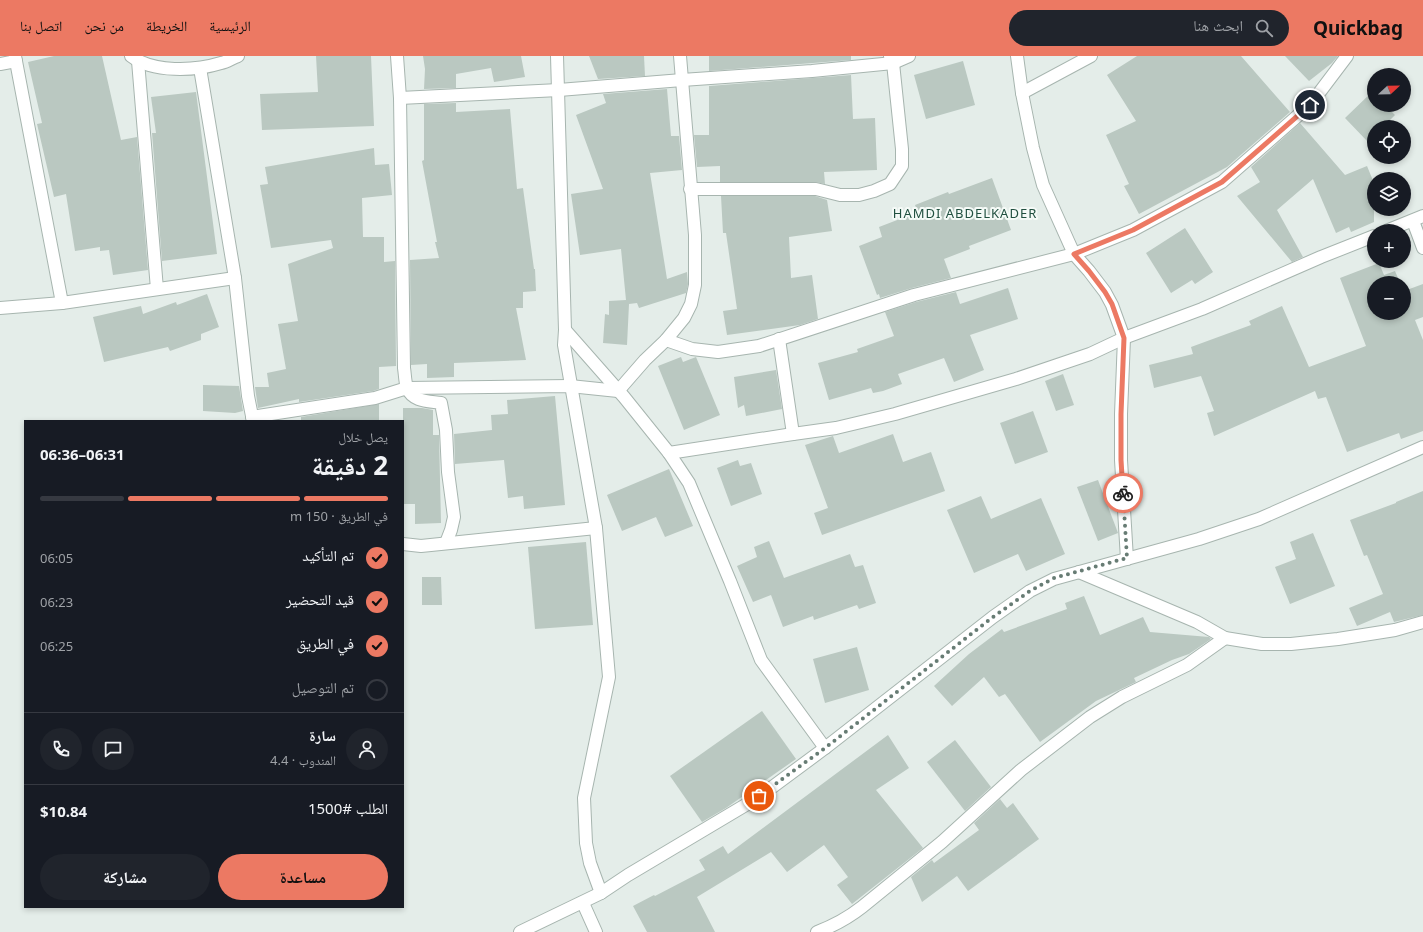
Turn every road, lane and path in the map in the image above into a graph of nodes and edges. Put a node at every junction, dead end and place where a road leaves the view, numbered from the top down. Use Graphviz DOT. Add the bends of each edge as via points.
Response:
graph roads {
  1 [pos="238,56"];
  2 [pos="397,56"];
  3 [pos="558,56"];
  4 [pos="680,56"];
  5 [pos="909,56"];
  6 [pos="1017,56"];
  7 [pos="1091,56"];
  8 [pos="1347,56"];
  9 [pos="16,59"];
  10 [pos="134,59"];
  11 [pos="891,60"];
  12 [pos="0,64"];
  13 [pos="200,68"];
  14 [pos="682,80"];
  15 [pos="559,90"];
  16 [pos="1022,93"];
  17 [pos="400,98"];
  18 [pos="690,189"];
  19 [pos="1418,218"];
  20 [pos="1403,224"];
  21 [pos="1367,239"];
  22 [pos="1423,248"];
  23 [pos="1074,254"];
  24 [pos="235,278"];
  25 [pos="157,289"];
  26 [pos="62,303"];
  27 [pos="0,308"];
  28 [pos="565,330"];
  29 [pos="1124,338"];
  30 [pos="779,339"];
  31 [pos="666,340"];
  32 [pos="570,386"];
  33 [pos="407,388"];
  34 [pos="431,388"];
  35 [pos="618,391"];
  36 [pos="420,400"];
  37 [pos="252,419"];
  38 [pos="793,434"];
  39 [pos="1423,447"];
  40 [pos="669,453"];
  41 [pos="596,528"];
  42 [pos="446,543"];
  43 [pos="404,544"];
  44 [pos="1127,558"];
  45 [pos="1079,572"];
  46 [pos="1423,622"];
  47 [pos="1225,638"];
  48 [pos="825,748"];
  49 [pos="601,893"];
  50 [pos="583,903"];
  51 [pos="520,932"];
  52 [pos="596,932"];
  53 [pos="817,932"];
  1 -- 13 [label="street"];
  2 -- 17 [label="street"];
  3 -- 15 [label="street"];
  4 -- 14 [label="street"];
  5 -- 11 [label="street"];
  6 -- 16 [label="street"];
  7 -- 16 [label="street"];
  8 -- 23 [label="street" via="1310,105 1222,182 1133,230"];
  9 -- 12 [label="street"];
  9 -- 26 [label="street"];
  10 -- 13 [label="street" via="162,68"];
  10 -- 25 [label="street"];
  11 -- 14 [label="street" via="812,71"];
  11 -- 18 [label="street" via="902,166 890,184 874,191 846,195 816,189"];
  13 -- 24 [label="street"];
  14 -- 15 [label="street"];
  14 -- 18 [label="street"];
  15 -- 17 [label="street"];
  15 -- 28 [label="street"];
  16 -- 23 [label="street" via="1032,148 1043,185"];
  17 -- 33 [label="street" via="403,347"];
  18 -- 31 [label="street" via="695,235 691,304 684,318"];
  19 -- 20 [label="street"];
  19 -- 22 [label="street"];
  21 -- 29 [label="street"];
  23 -- 29 [label="street" via="1105,292"];
  23 -- 30 [label="street" via="914,295"];
  24 -- 25 [label="street"];
  24 -- 37 [label="street"];
  25 -- 26 [label="street"];
  26 -- 27 [label="street"];
  28 -- 32 [label="street" via="564,345"];
  28 -- 35 [label="street"];
  29 -- 38 [label="street" via="1090,354 1016,380 888,416 836,428"];
  29 -- 44 [label="street" via="1121,460"];
  30 -- 31 [label="street" via="759,346 718,352 692,349"];
  30 -- 38 [label="street"];
  31 -- 35 [label="street"];
  32 -- 34 [label="street"];
  32 -- 35 [label="street"];
  32 -- 41 [label="street"];
  33 -- 34 [label="street"];
  33 -- 36 [label="street"];
  33 -- 37 [label="street" via="375,398"];
  34 -- 36 [label="street"];
  35 -- 40 [label="street"];
  36 -- 42 [label="street" via="441,403 446,430 454,517"];
  38 -- 40 [label="street"];
  39 -- 44 [label="street" via="1258,519 1198,539"];
  40 -- 48 [label="street" via="689,483 761,660"];
  41 -- 42 [label="street"];
  41 -- 49 [label="street" via="609,677 584,798 586,843"];
  42 -- 43 [label="street" via="421,546"];
  44 -- 45 [label="street"];
  45 -- 47 [label="street" via="1183,616"];
  45 -- 48 [label="street" via="1054,578 1030,591"];
  46 -- 47 [label="street" via="1395,630 1291,644 1262,644"];
  47 -- 53 [label="street" via="1187,665 1122,697 1090,717 1021,770 942,842 862,908 829,928"];
  48 -- 49 [label="street" via="759,796"];
  49 -- 50 [label="street"];
  50 -- 51 [label="street"];
  50 -- 52 [label="street"];
}
